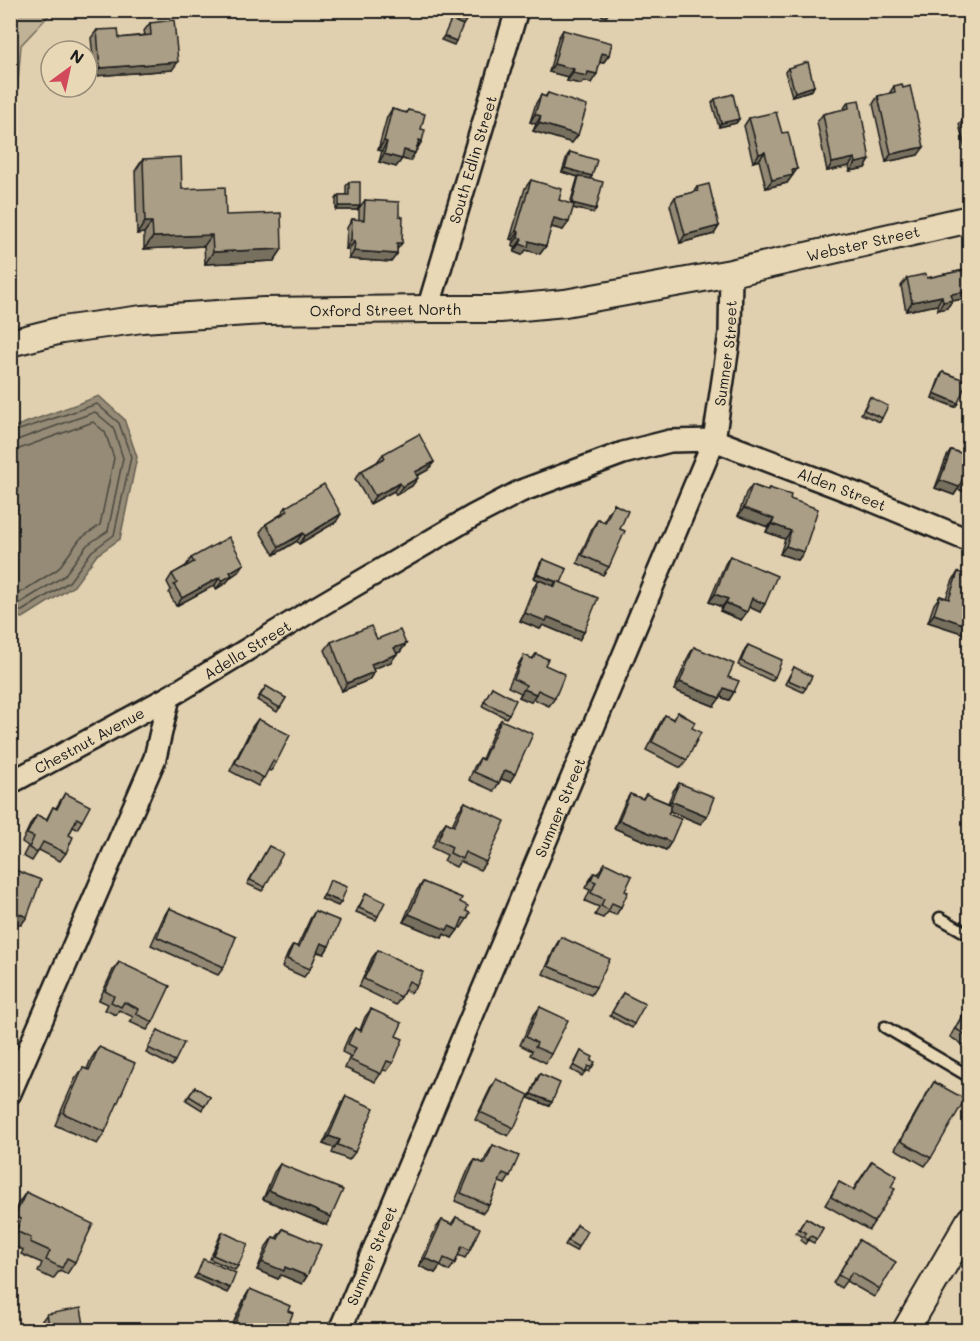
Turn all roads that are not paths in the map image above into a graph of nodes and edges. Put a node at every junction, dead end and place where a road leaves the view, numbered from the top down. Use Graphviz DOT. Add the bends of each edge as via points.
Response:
graph roads {
  1 [pos="517,10"];
  2 [pos="969,219"];
  3 [pos="759,267"];
  4 [pos="731,273"];
  5 [pos="428,309"];
  6 [pos="10,343"];
  7 [pos="714,440"];
  8 [pos="969,541"];
  9 [pos="169,697"];
  10 [pos="10,783"];
  11 [pos="940,918"];
  12 [pos="969,935"];
  13 [pos="885,1027"];
  14 [pos="969,1077"];
  15 [pos="10,1093"];
  16 [pos="969,1220"];
  17 [pos="340,1330"];
  18 [pos="906,1330"];
  1 -- 5 [label="street, South Edlin Street"];
  2 -- 3 [label="street, Webster Street"];
  3 -- 4 [label="street, Oxford Street North"];
  4 -- 5 [label="street, Oxford Street North" via="565,303 500,309"];
  4 -- 7 [label="street, Sumner Street" via="730,333"];
  5 -- 6 [label="street, Oxford Street North" via="264,311 142,319 62,330"];
  7 -- 8 [label="street, Alden Street"];
  7 -- 9 [label="street, Adella Street" via="670,441 623,453 521,491 421,546"];
  7 -- 17 [label="street, Sumner Street"];
  9 -- 10 [label="street, Chestnut Avenue"];
  9 -- 15 [label="street" via="155,758"];
  11 -- 12 [label="lane"];
  13 -- 14 [label="lane"];
  16 -- 18 [label="street"];
}
